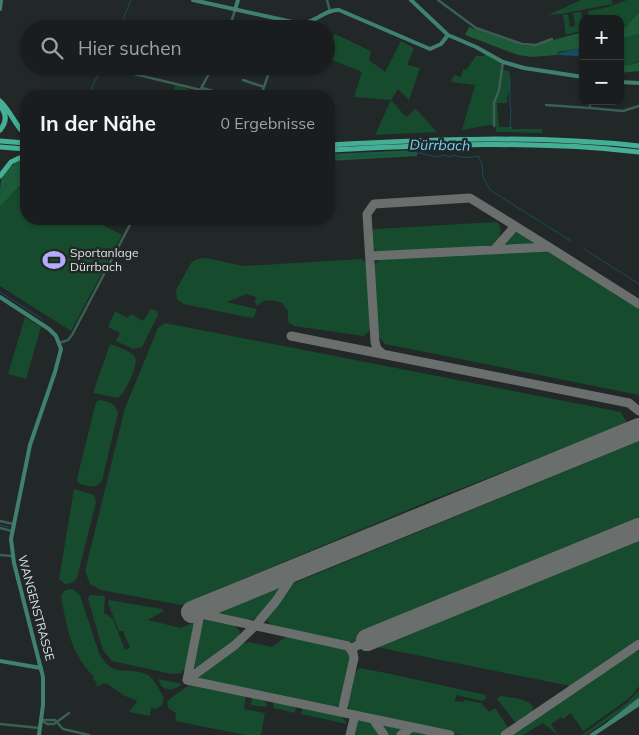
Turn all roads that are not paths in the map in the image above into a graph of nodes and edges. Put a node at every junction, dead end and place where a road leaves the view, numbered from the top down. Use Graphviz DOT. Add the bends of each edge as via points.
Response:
graph roads {
  1 [pos="1,0"];
  2 [pos="193,0"];
  3 [pos="238,0"];
  4 [pos="411,0"];
  5 [pos="438,0"];
  6 [pos="328,1"];
  7 [pos="0,9"];
  8 [pos="235,10"];
  9 [pos="330,11"];
  10 [pos="232,20"];
  11 [pos="283,20"];
  12 [pos="315,20"];
  13 [pos="448,35"];
  14 [pos="552,39"];
  15 [pos="503,62"];
  16 [pos="137,75"];
  17 [pos="208,75"];
  18 [pos="268,75"];
  19 [pos="579,76"];
  20 [pos="243,80"];
  21 [pos="624,82"];
  22 [pos="639,83"];
  23 [pos="264,87"];
  24 [pos="201,89"];
  25 [pos="205,90"];
  26 [pos="263,90"];
  27 [pos="0,101"];
  28 [pos="546,105"];
  29 [pos="0,106"];
  30 [pos="639,106"];
  31 [pos="590,108"];
  32 [pos="494,126"];
  33 [pos="20,129"];
  34 [pos="0,130"];
  35 [pos="0,141"];
  36 [pos="20,143"];
  37 [pos="335,144"];
  38 [pos="0,146"];
  39 [pos="639,146"];
  40 [pos="20,148"];
  41 [pos="335,150"];
  42 [pos="639,152"];
  43 [pos="20,157"];
  44 [pos="0,176"];
  45 [pos="130,225"];
  46 [pos="0,297"];
  47 [pos="59,343"];
  48 [pos="0,521"];
  49 [pos="13,524"];
  50 [pos="0,528"];
  51 [pos="12,531"];
  52 [pos="0,555"];
  53 [pos="12,556"];
  54 [pos="0,661"];
  55 [pos="41,668"];
  56 [pos="639,700"];
  57 [pos="639,704"];
  58 [pos="69,713"];
  59 [pos="41,720"];
  60 [pos="57,722"];
  61 [pos="0,724"];
  62 [pos="606,725"];
  63 [pos="40,728"];
  64 [pos="39,735"];
  65 [pos="89,735"];
  66 [pos="592,735"];
  1 -- 7 [label="main road"];
  2 -- 8 [label="main road"];
  3 -- 8 [label="main road"];
  4 -- 13 [label="main road"];
  5 -- 14 [label="street" via="469,25 513,41 536,45"];
  6 -- 9 [label="street"];
  8 -- 10 [label="street"];
  8 -- 11 [label="main road"];
  9 -- 12 [label="main road"];
  9 -- 13 [label="main road" via="343,12 427,48 441,44"];
  13 -- 15 [label="main road"];
  15 -- 19 [label="main road"];
  15 -- 32 [label="street" via="494,103"];
  16 -- 24 [label="street"];
  17 -- 24 [label="street"];
  18 -- 23 [label="street"];
  20 -- 23 [label="street"];
  21 -- 22 [label="main road"];
  23 -- 26 [label="street"];
  24 -- 25 [label="street"];
  27 -- 33 [label="highway"];
  28 -- 31 [label="street"];
  29 -- 34 [label="highway" via="5,119"];
  30 -- 31 [label="street" via="623,111"];
  35 -- 36 [label="highway"];
  37 -- 39 [label="highway" via="496,138"];
  38 -- 40 [label="highway"];
  41 -- 42 [label="highway" via="494,144"];
  43 -- 44 [label="highway"];
  45 -- 47 [label="street" via="72,335"];
  46 -- 47 [label="main road" via="49,329"];
  47 -- 49 [label="main road, WANGENSTRASSE" via="60,357 30,445"];
  48 -- 49 [label="street"];
  49 -- 51 [label="main road, WANGENSTRASSE"];
  50 -- 51 [label="street"];
  51 -- 53 [label="main road, WANGENSTRASSE"];
  52 -- 53 [label="street"];
  53 -- 55 [label="main road, WANGENSTRASSE"];
  54 -- 55 [label="main road"];
  55 -- 59 [label="main road, WANGENSTRASSE" via="44,692"];
  56 -- 62 [label="main road"];
  57 -- 62 [label="main road"];
  58 -- 60 [label="street"];
  59 -- 60 [label="street" via="47,724"];
  59 -- 63 [label="main road, WANGENSTRASSE"];
  60 -- 65 [label="street" via="64,730"];
  61 -- 63 [label="street"];
  62 -- 66 [label="main road"];
  63 -- 64 [label="main road, WANGENSTRASSE"];
}
